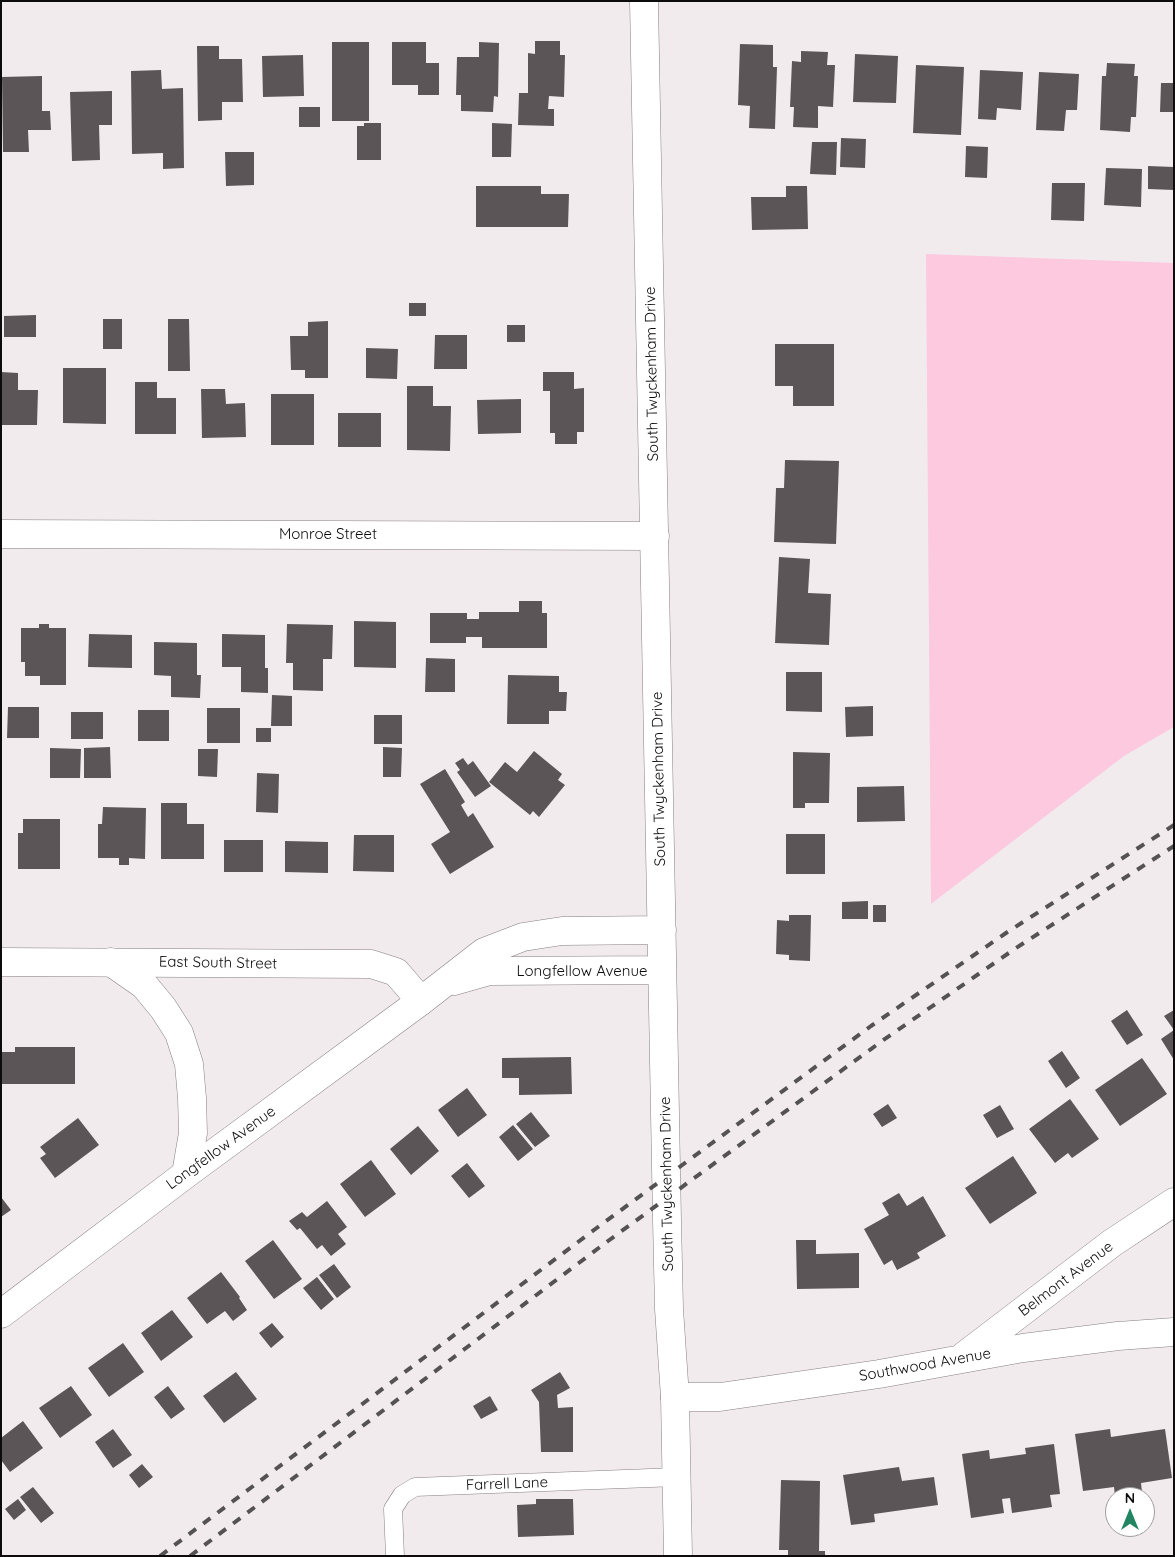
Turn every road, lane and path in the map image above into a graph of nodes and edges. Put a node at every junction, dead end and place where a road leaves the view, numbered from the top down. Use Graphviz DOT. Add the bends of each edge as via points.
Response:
graph roads {
  1 [pos="644,1"];
  2 [pos="1,534"];
  3 [pos="656,536"];
  4 [pos="662,930"];
  5 [pos="1,962"];
  6 [pos="111,962"];
  7 [pos="662,970"];
  8 [pos="443,984"];
  9 [pos="421,1001"];
  10 [pos="186,1174"];
  11 [pos="1174,1202"];
  12 [pos="1,1314"];
  13 [pos="1174,1332"];
  14 [pos="961,1358"];
  15 [pos="676,1397"];
  16 [pos="677,1477"];
  17 [pos="395,1556"];
  18 [pos="678,1556"];
  1 -- 3 [label="street, South Twyckenham Drive"];
  2 -- 3 [label="street, Monroe Street"];
  3 -- 4 [label="street, South Twyckenham Drive"];
  4 -- 7 [label="street, South Twyckenham Drive"];
  4 -- 8 [label="street, Longfellow Avenue" via="562,931 523,937 484,952"];
  5 -- 6 [label="street, East South Street"];
  6 -- 9 [label="street, East South Street" via="370,964 396,972"];
  6 -- 10 [label="street" via="144,985 179,1033 189,1064 192,1098 193,1133"];
  7 -- 8 [label="street, Longfellow Avenue" via="489,971"];
  7 -- 15 [label="street, South Twyckenham Drive" via="669,1309"];
  8 -- 9 [label="street, Longfellow Avenue"];
  9 -- 10 [label="street, Longfellow Avenue"];
  10 -- 12 [label="street, Longfellow Avenue"];
  11 -- 14 [label="street, Belmont Avenue" via="1112,1243"];
  13 -- 14 [label="street, Southwood Avenue"];
  14 -- 15 [label="street, Southwood Avenue" via="747,1394"];
  15 -- 16 [label="street, South Twyckenham Drive"];
  16 -- 17 [label="lane, Farrell Lane" via="415,1487 402,1495 393,1509"];
  16 -- 18 [label="street, South Twyckenham Drive"];
}
